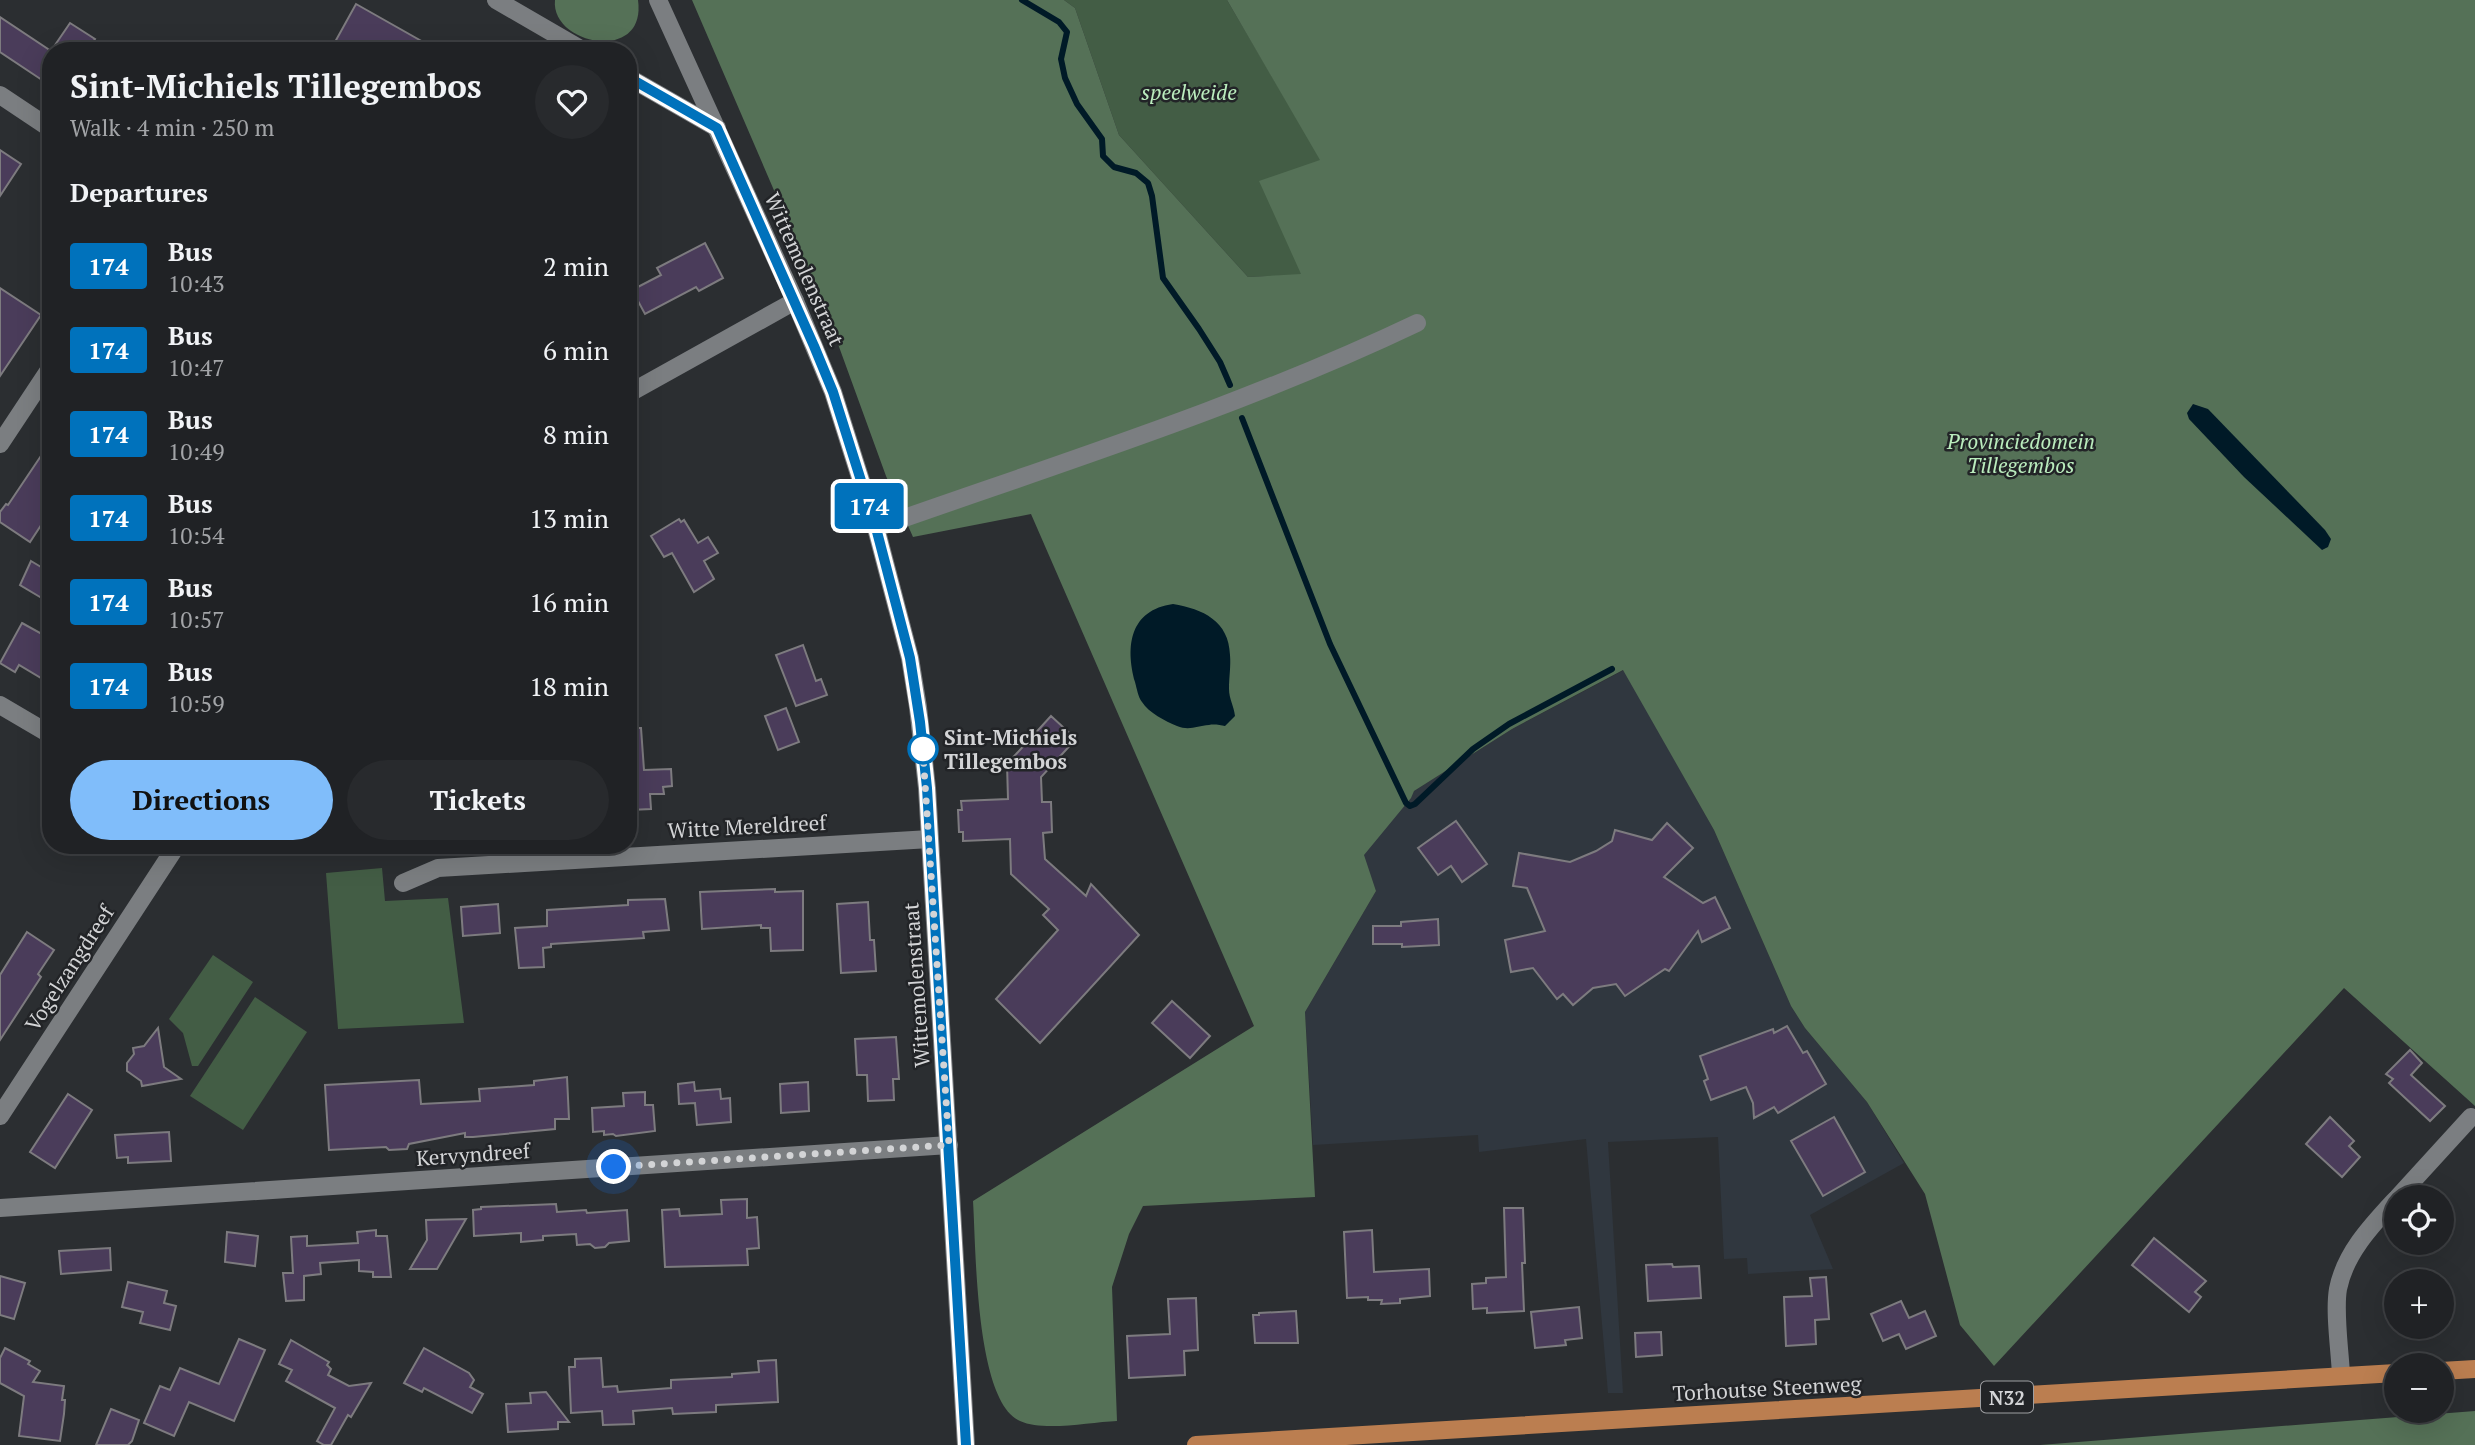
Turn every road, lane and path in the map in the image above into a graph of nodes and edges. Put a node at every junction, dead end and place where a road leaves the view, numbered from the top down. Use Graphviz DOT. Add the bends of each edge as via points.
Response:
graph roads {
  1 [pos="659,0"];
  2 [pos="507,2"];
  3 [pos="570,42"];
  4 [pos="637,82"];
  5 [pos="0,95"];
  6 [pos="42,123"];
  7 [pos="717,128"];
  8 [pos="795,301"];
  9 [pos="1417,323"];
  10 [pos="42,381"];
  11 [pos="637,389"];
  12 [pos="0,444"];
  13 [pos="876,528"];
  14 [pos="0,705"];
  15 [pos="42,730"];
  16 [pos="930,839"];
  17 [pos="171,854"];
  18 [pos="403,883"];
  19 [pos="0,1116"];
  20 [pos="2471,1117"];
  21 [pos="949,1145"];
  22 [pos="2409,1185"];
  23 [pos="0,1208"];
  24 [pos="2384,1213"];
  25 [pos="2475,1369"];
  26 [pos="2454,1370"];
  27 [pos="2384,1373"];
  28 [pos="2341,1375"];
  29 [pos="966,1445"];
  30 [pos="1196,1445"];
  1 -- 7 [label="street, Wittemolenstraat"];
  2 -- 3 [label="street"];
  4 -- 7 [label="street"];
  5 -- 6 [label="street"];
  7 -- 8 [label="street, Wittemolenstraat"];
  8 -- 11 [label="street"];
  8 -- 13 [label="street, Wittemolenstraat" via="833,392"];
  9 -- 13 [label="street" via="1314,369"];
  10 -- 12 [label="street"];
  13 -- 16 [label="street, Wittemolenstraat" via="910,658"];
  14 -- 15 [label="street"];
  16 -- 18 [label="street, Witte Mereldreef" via="438,868"];
  16 -- 21 [label="street, Wittemolenstraat"];
  17 -- 19 [label="street, Vogelzangdreef"];
  20 -- 22 [label="street"];
  21 -- 23 [label="street, Kervyndreef"];
  21 -- 29 [label="street, Wittemolenstraat"];
  24 -- 28 [label="street" via="2356,1246 2343,1271 2338,1292"];
  25 -- 26 [label="main road"];
  27 -- 28 [label="main road, Torhoutse Steenweg / N32"];
  28 -- 30 [label="main road, Torhoutse Steenweg / N32"];
}
